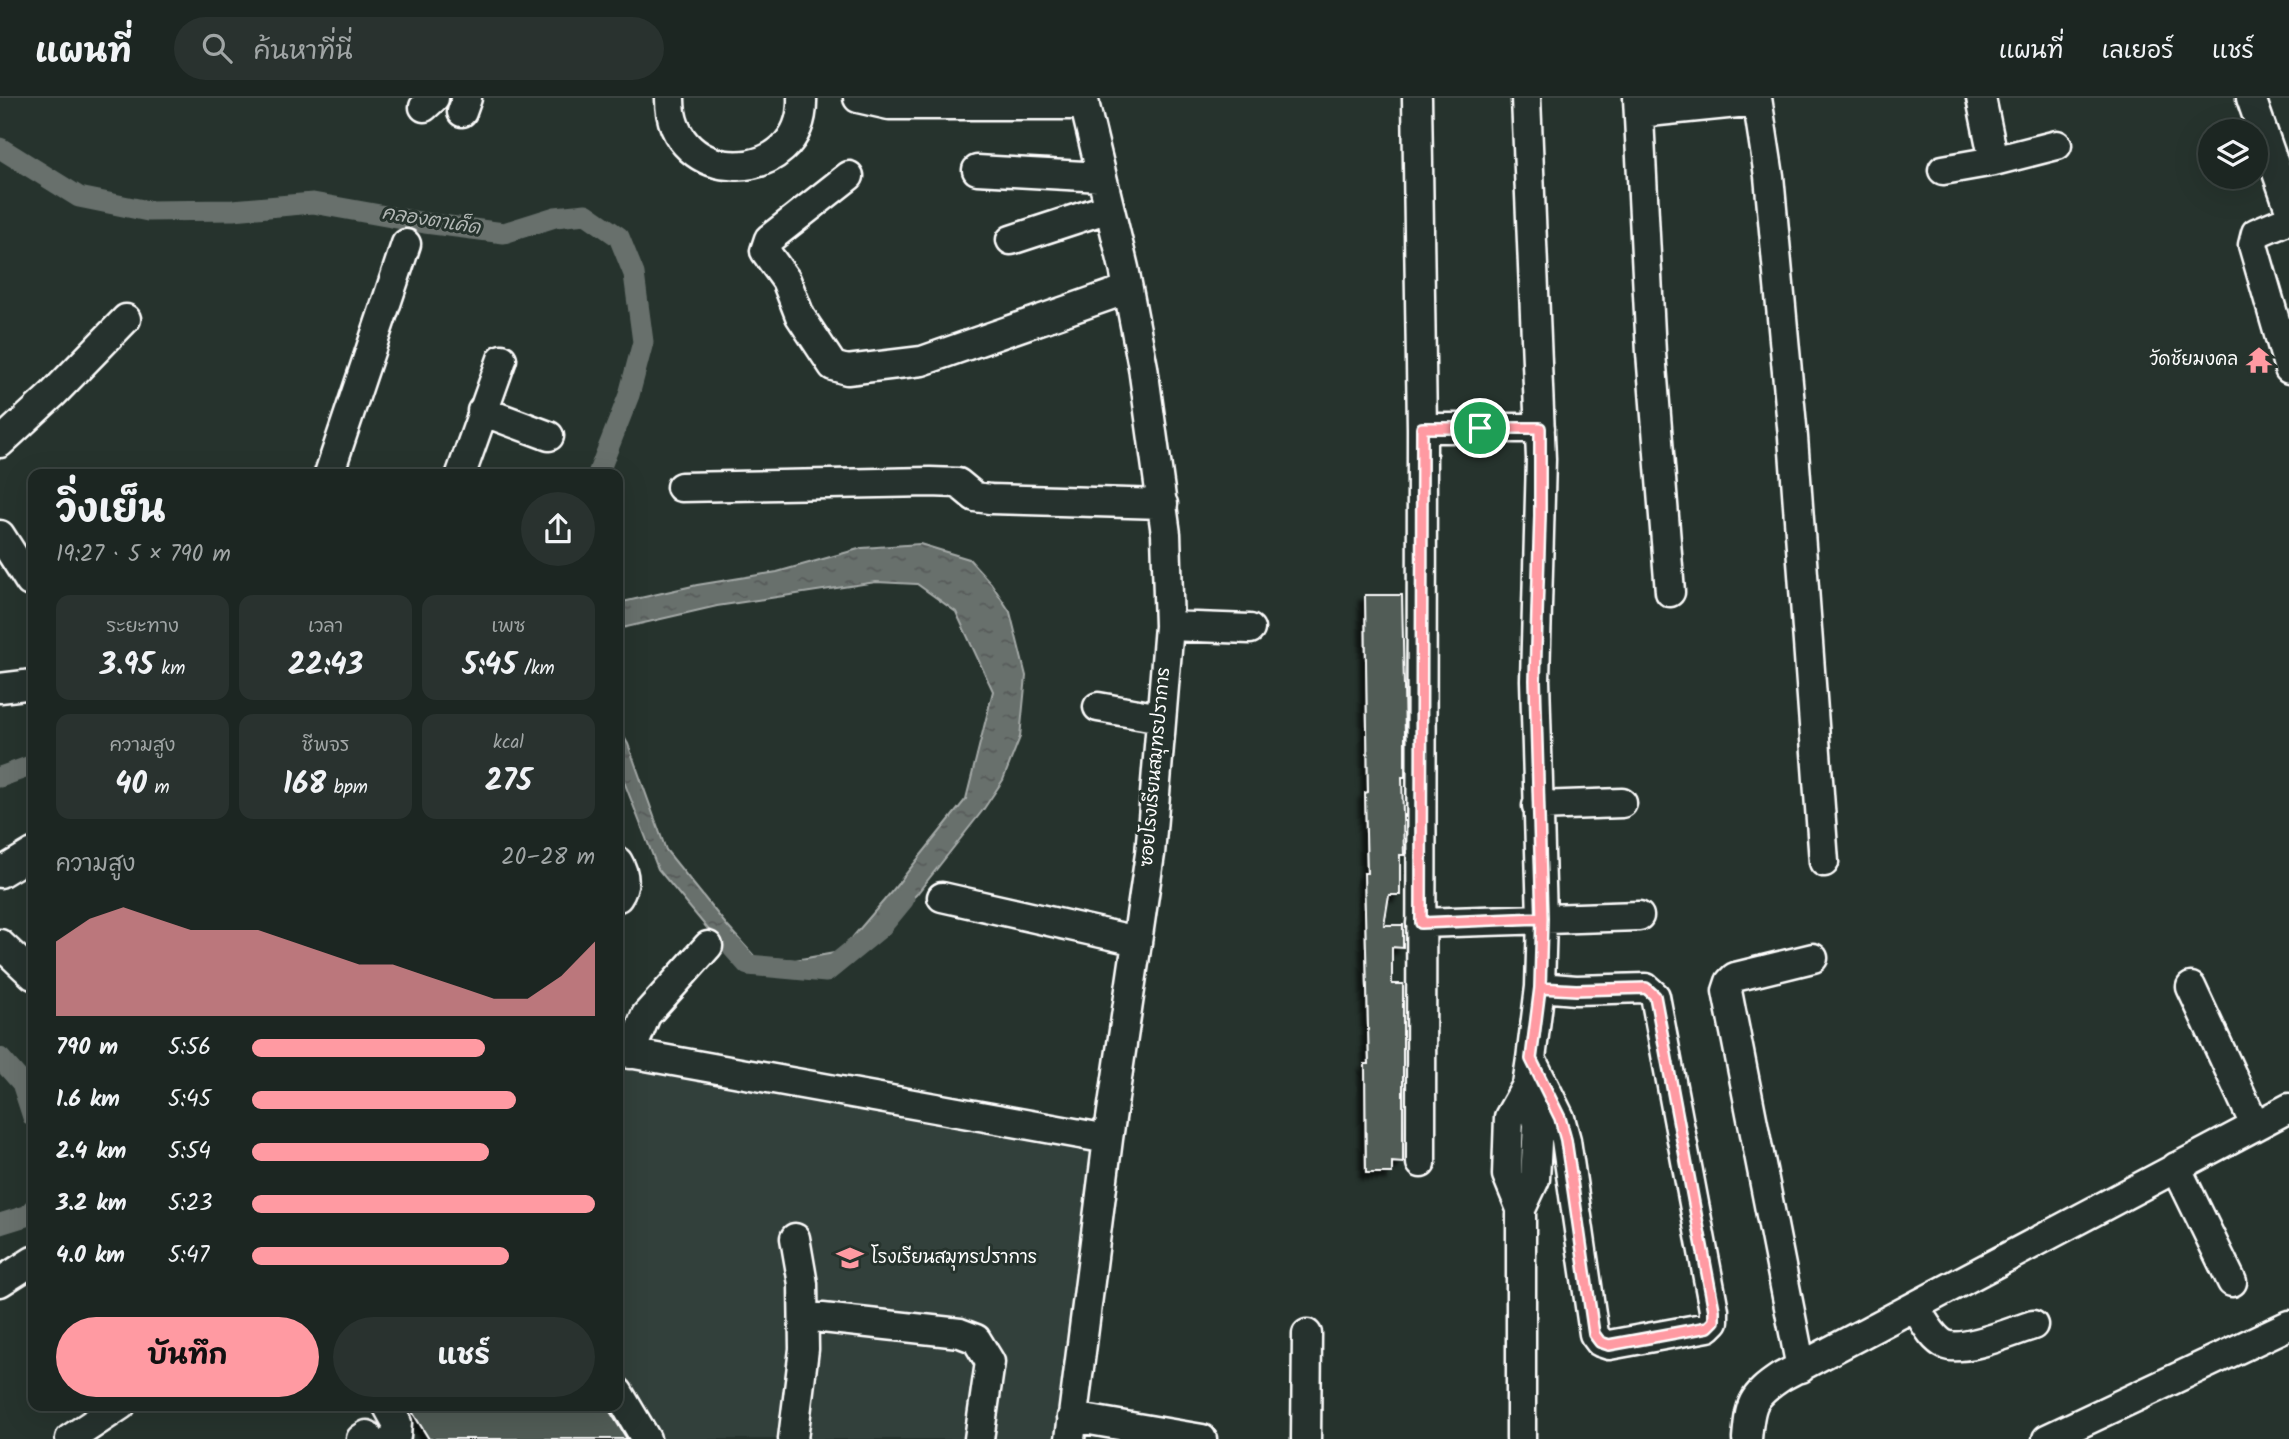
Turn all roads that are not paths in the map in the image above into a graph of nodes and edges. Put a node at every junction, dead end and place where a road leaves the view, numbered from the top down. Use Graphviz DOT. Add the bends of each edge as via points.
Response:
graph roads {
  1 [pos="670,98"];
  2 [pos="802,98"];
  3 [pos="858,98"];
  4 [pos="1417,98"];
  5 [pos="1526,98"];
  6 [pos="1981,98"];
  7 [pos="2250,98"];
  8 [pos="1757,99"];
  9 [pos="1084,102"];
  10 [pos="1638,105"];
  11 [pos="2057,145"];
  12 [pos="1994,161"];
  13 [pos="977,170"];
  14 [pos="1943,170"];
  15 [pos="849,176"];
  16 [pos="1102,177"];
  17 [pos="2289,207"];
  18 [pos="1109,208"];
  19 [pos="2289,219"];
  20 [pos="1011,240"];
  21 [pos="406,244"];
  22 [pos="1128,289"];
  23 [pos="126,320"];
  24 [pos="502,359"];
  25 [pos="2289,369"];
  26 [pos="482,411"];
  27 [pos="1422,428"];
  28 [pos="1540,428"];
  29 [pos="549,436"];
  30 [pos="0,443"];
  31 [pos="331,469"];
  32 [pos="463,469"];
  33 [pos="681,487"];
  34 [pos="1163,504"];
  35 [pos="0,536"];
  36 [pos="28,579"];
  37 [pos="1670,592"];
  38 [pos="1169,626"];
  39 [pos="1251,629"];
  40 [pos="28,685"];
  41 [pos="0,688"];
  42 [pos="1098,707"];
  43 [pos="1161,718"];
  44 [pos="1622,803"];
  45 [pos="1537,806"];
  46 [pos="28,856"];
  47 [pos="1824,862"];
  48 [pos="0,873"];
  49 [pos="943,897"];
  50 [pos="1639,916"];
  51 [pos="1542,918"];
  52 [pos="1421,923"];
  53 [pos="1137,941"];
  54 [pos="0,944"];
  55 [pos="708,946"];
  56 [pos="1813,958"];
  57 [pos="28,970"];
  58 [pos="2191,987"];
  59 [pos="1540,988"];
  60 [pos="624,1053"];
  61 [pos="1529,1072"];
  62 [pos="2289,1108"];
  63 [pos="2255,1125"];
  64 [pos="1108,1139"];
  65 [pos="1421,1163"];
  66 [pos="2176,1167"];
  67 [pos="795,1238"];
  68 [pos="28,1264"];
  69 [pos="0,1282"];
  70 [pos="2232,1282"];
  71 [pos="1915,1307"];
  72 [pos="804,1316"];
  73 [pos="2033,1325"];
  74 [pos="2289,1325"];
  75 [pos="1307,1334"];
  76 [pos="1801,1368"];
  77 [pos="623,1400"];
  78 [pos="112,1411"];
  79 [pos="390,1411"];
  80 [pos="1071,1428"];
  81 [pos="2100,1428"];
  82 [pos="373,1438"];
  83 [pos="70,1439"];
  84 [pos="646,1439"];
  85 [pos="793,1439"];
  86 [pos="979,1439"];
  87 [pos="1202,1439"];
  88 [pos="1306,1439"];
  89 [pos="1521,1439"];
  90 [pos="1747,1439"];
  91 [pos="2047,1439"];
  1 -- 2 [label="street" via="678,134 695,153 716,164 741,167 764,161 784,147 798,126"];
  3 -- 9 [label="street" via="889,105"];
  4 -- 27 [label="street"];
  5 -- 28 [label="street"];
  6 -- 12 [label="street"];
  7 -- 17 [label="street"];
  8 -- 10 [label="street"];
  8 -- 47 [label="street" via="1769,176 1793,437"];
  9 -- 16 [label="street, ซอยโรงเรียนสมุทรปราการ"];
  10 -- 37 [label="street"];
  11 -- 12 [label="street"];
  12 -- 14 [label="street"];
  13 -- 16 [label="street"];
  15 -- 22 [label="street" via="769,239 765,251 833,366 847,370 922,361"];
  16 -- 18 [label="street, ซอยโรงเรียนสมุทรปราการ"];
  18 -- 20 [label="street"];
  18 -- 22 [label="street, ซอยโรงเรียนสมุทรปราการ"];
  19 -- 25 [label="street" via="2256,233 2253,245"];
  21 -- 31 [label="street"];
  22 -- 34 [label="street, ซอยโรงเรียนสมุทรปราการ"];
  23 -- 30 [label="street"];
  24 -- 26 [label="street"];
  26 -- 29 [label="street"];
  26 -- 32 [label="street"];
  27 -- 28 [label="street"];
  27 -- 52 [label="street"];
  28 -- 45 [label="street"];
  33 -- 34 [label="street" via="930,482 958,483 975,497 990,499"];
  34 -- 38 [label="street, ซอยโรงเรียนสมุทรปราการ"];
  35 -- 36 [label="street"];
  38 -- 39 [label="street"];
  38 -- 43 [label="street, ซอยโรงเรียนสมุทรปราการ"];
  40 -- 41 [label="street"];
  42 -- 43 [label="street"];
  43 -- 53 [label="street, ซอยโรงเรียนสมุทรปราการ" via="1150,854"];
  44 -- 45 [label="street"];
  45 -- 51 [label="street"];
  46 -- 48 [label="street"];
  49 -- 53 [label="street"];
  50 -- 51 [label="street"];
  51 -- 52 [label="street"];
  51 -- 59 [label="street"];
  52 -- 65 [label="street"];
  53 -- 64 [label="street, ซอยโรงเรียนสมุทรปราการ"];
  54 -- 57 [label="street"];
  55 -- 60 [label="street" via="646,1016"];
  56 -- 76 [label="street" via="1735,977 1727,991"];
  58 -- 63 [label="street"];
  59 -- 61 [label="street"];
  59 -- 61 [label="street" via="1646,988 1655,996 1714,1310 1714,1321 1708,1327 1609,1345 1594,1334 1566,1140 1560,1118"];
  60 -- 64 [label="street"];
  61 -- 89 [label="street" via="1538,1124 1535,1179 1521,1209"];
  62 -- 63 [label="street"];
  63 -- 66 [label="street"];
  64 -- 80 [label="street, ซอยโรงเรียนสมุทรปราการ"];
  66 -- 70 [label="street"];
  66 -- 71 [label="street"];
  67 -- 72 [label="street"];
  68 -- 69 [label="street"];
  71 -- 73 [label="street" via="1946,1345 1965,1346"];
  71 -- 76 [label="street"];
  72 -- 85 [label="street"];
  72 -- 86 [label="street" via="960,1333 976,1339 990,1362"];
  74 -- 81 [label="street"];
  75 -- 88 [label="street"];
  76 -- 90 [label="street" via="1764,1389 1750,1407"];
  77 -- 84 [label="street"];
  78 -- 83 [label="street"];
  79 -- 82 [label="street" via="397,1423 396,1436"];
  80 -- 87 [label="street"];
  81 -- 91 [label="street"];
}
